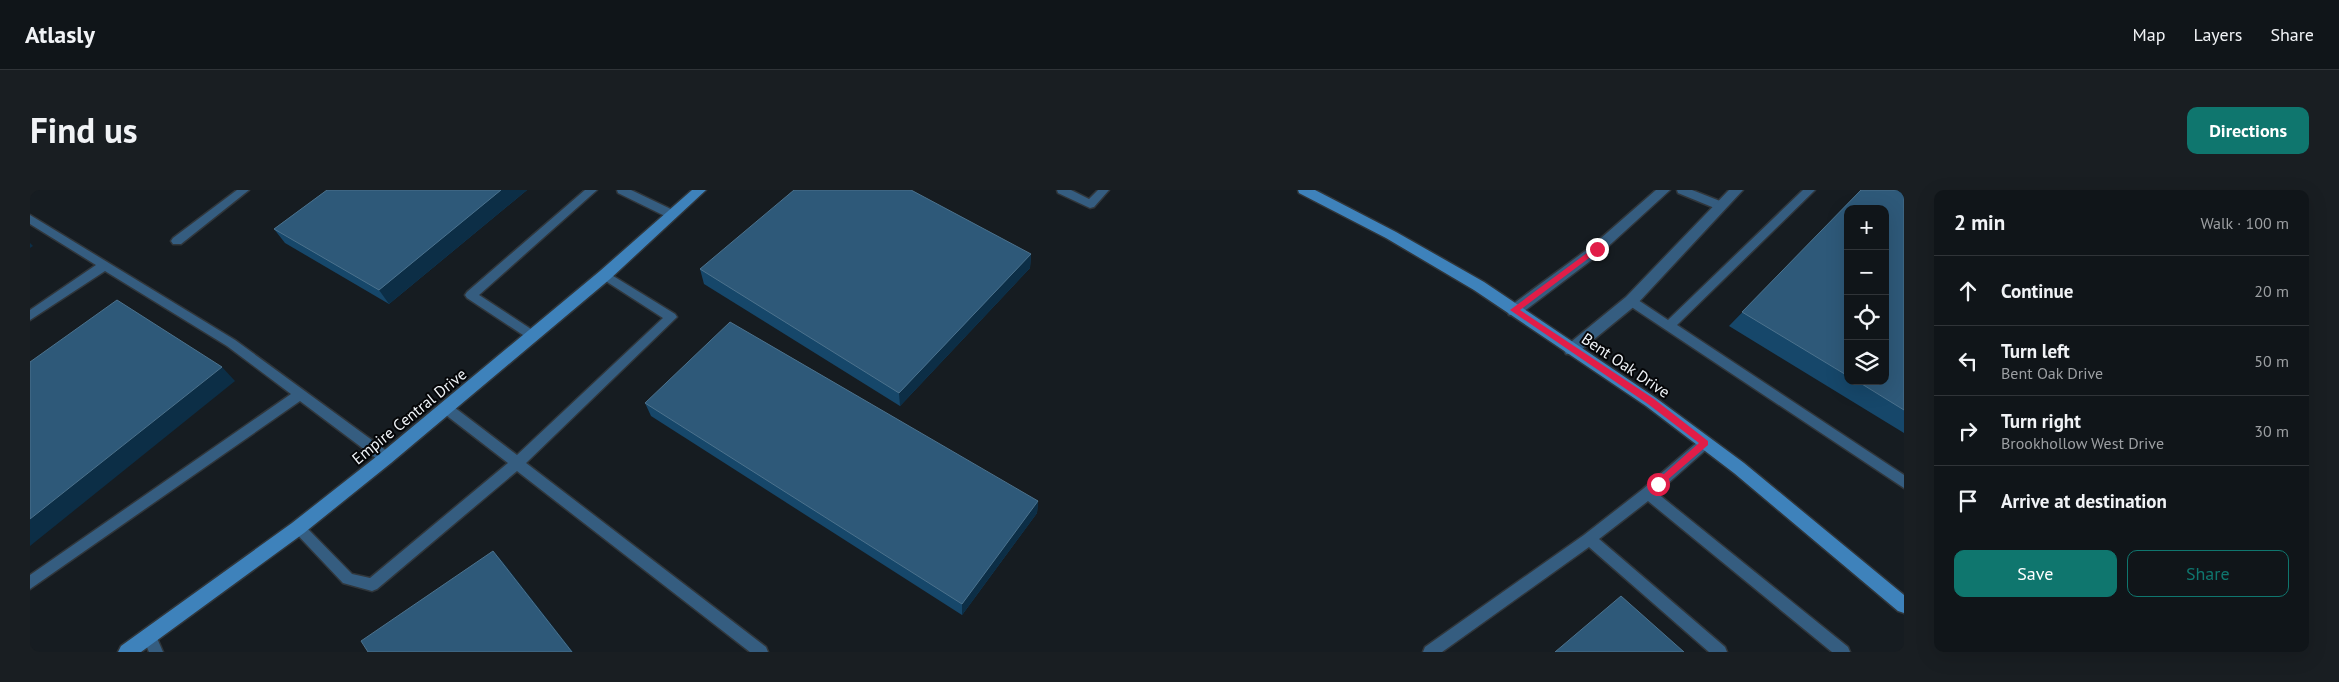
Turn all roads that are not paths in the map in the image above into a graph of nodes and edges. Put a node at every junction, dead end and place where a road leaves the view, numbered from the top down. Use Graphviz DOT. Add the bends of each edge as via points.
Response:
graph roads {
  1 [pos="244,190"];
  2 [pos="592,190"];
  3 [pos="622,190"];
  4 [pos="700,190"];
  5 [pos="1062,190"];
  6 [pos="1104,190"];
  7 [pos="1304,190"];
  8 [pos="1664,190"];
  9 [pos="1682,190"];
  10 [pos="1737,190"];
  11 [pos="1810,190"];
  12 [pos="1721,206"];
  13 [pos="673,215"];
  14 [pos="30,219"];
  15 [pos="177,241"];
  16 [pos="105,265"];
  17 [pos="605,275"];
  18 [pos="1631,301"];
  19 [pos="1514,310"];
  20 [pos="30,316"];
  21 [pos="1669,326"];
  22 [pos="533,336"];
  23 [pos="1571,350"];
  24 [pos="301,394"];
  25 [pos="446,408"];
  26 [pos="1705,443"];
  27 [pos="386,458"];
  28 [pos="517,463"];
  29 [pos="1904,482"];
  30 [pos="1648,493"];
  31 [pos="298,528"];
  32 [pos="1589,539"];
  33 [pos="30,583"];
  34 [pos="1904,604"];
  35 [pos="149,636"];
  36 [pos="127,652"];
  37 [pos="156,652"];
  38 [pos="761,652"];
  39 [pos="1430,652"];
  40 [pos="1720,652"];
  41 [pos="1843,652"];
  1 -- 15 [label="lane"];
  2 -- 22 [label="lane" via="471,295"];
  3 -- 13 [label="lane"];
  4 -- 13 [label="street, Empire Central Drive"];
  5 -- 6 [label="lane" via="1090,204"];
  7 -- 19 [label="street, Bent Oak Drive" via="1391,235"];
  8 -- 19 [label="street" via="1597,249"];
  9 -- 12 [label="lane"];
  10 -- 12 [label="street"];
  11 -- 21 [label="lane"];
  12 -- 18 [label="street"];
  13 -- 17 [label="street, Empire Central Drive"];
  14 -- 16 [label="lane"];
  16 -- 20 [label="lane"];
  16 -- 24 [label="lane" via="231,343"];
  17 -- 22 [label="street, Empire Central Drive"];
  17 -- 28 [label="lane" via="671,317"];
  18 -- 21 [label="lane"];
  18 -- 23 [label="street"];
  19 -- 23 [label="street, Bent Oak Drive"];
  21 -- 29 [label="lane"];
  22 -- 25 [label="street, Empire Central Drive"];
  23 -- 26 [label="street, Bent Oak Drive" via="1651,402"];
  24 -- 27 [label="lane"];
  24 -- 33 [label="lane"];
  25 -- 27 [label="street, Empire Central Drive"];
  25 -- 28 [label="lane"];
  26 -- 30 [label="lane"];
  26 -- 34 [label="street, Bent Oak Drive" via="1824,536"];
  27 -- 31 [label="street, Empire Central Drive"];
  28 -- 31 [label="lane" via="372,585 348,579"];
  28 -- 38 [label="lane"];
  30 -- 32 [label="lane"];
  30 -- 41 [label="lane"];
  31 -- 35 [label="street, Empire Central Drive"];
  32 -- 39 [label="lane"];
  32 -- 40 [label="lane"];
  35 -- 36 [label="street, Empire Central Drive"];
  35 -- 37 [label="lane"];
}
